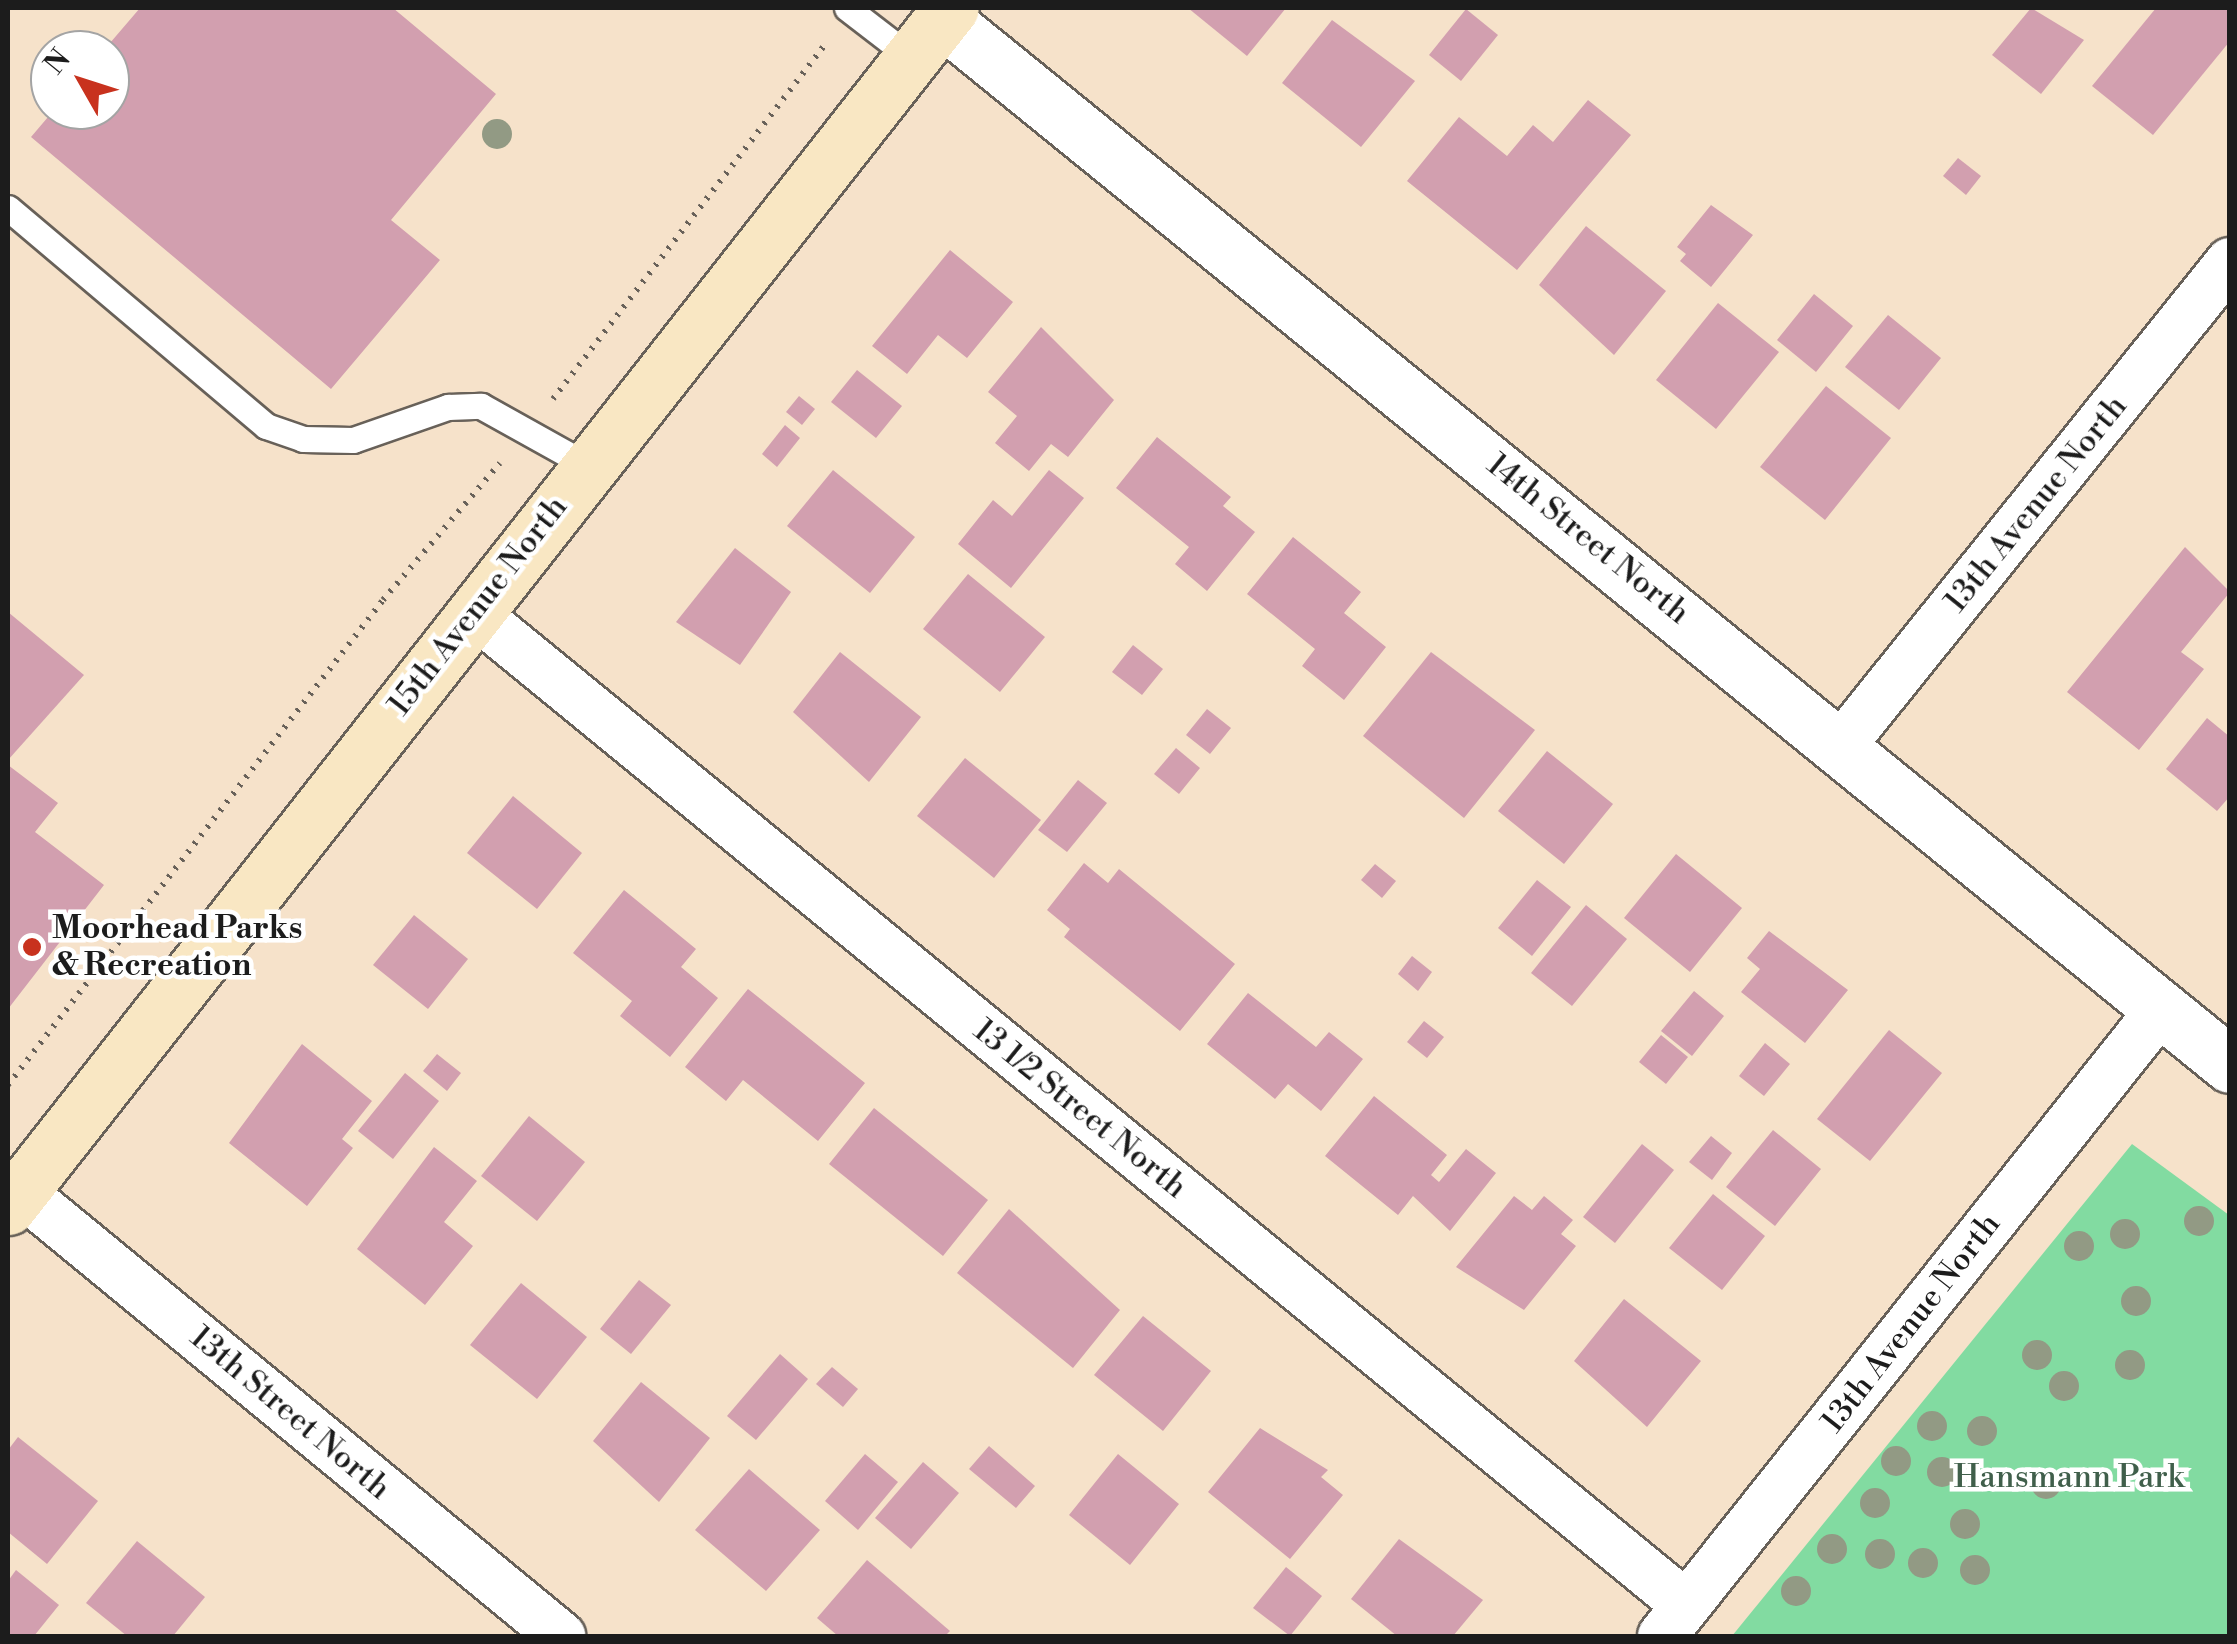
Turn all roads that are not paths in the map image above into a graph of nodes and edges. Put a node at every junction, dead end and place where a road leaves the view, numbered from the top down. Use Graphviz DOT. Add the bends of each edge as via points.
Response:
graph roads {
  1 [pos="850,10"];
  2 [pos="935,28"];
  3 [pos="8,208"];
  4 [pos="2230,262"];
  5 [pos="588,466"];
  6 [pos="473,612"];
  7 [pos="1842,746"];
  8 [pos="2161,1008"];
  9 [pos="2230,1065"];
  10 [pos="14,1199"];
  11 [pos="1674,1621"];
  12 [pos="561,1636"];
  1 -- 2 [label="lane"];
  2 -- 5 [label="main road, 15th Avenue North"];
  2 -- 7 [label="street, 14th Street North"];
  3 -- 5 [label="lane" via="266,426 304,440 353,440 448,407 481,406"];
  4 -- 7 [label="street, 13th Avenue North"];
  5 -- 6 [label="main road, 15th Avenue North"];
  6 -- 10 [label="main road, 15th Avenue North"];
  6 -- 11 [label="street, 13 1/2 Street North"];
  7 -- 8 [label="street, 14th Street North"];
  8 -- 9 [label="street, 14th Street North"];
  8 -- 11 [label="street, 13th Avenue North"];
  10 -- 12 [label="street, 13th Street North"];
}
